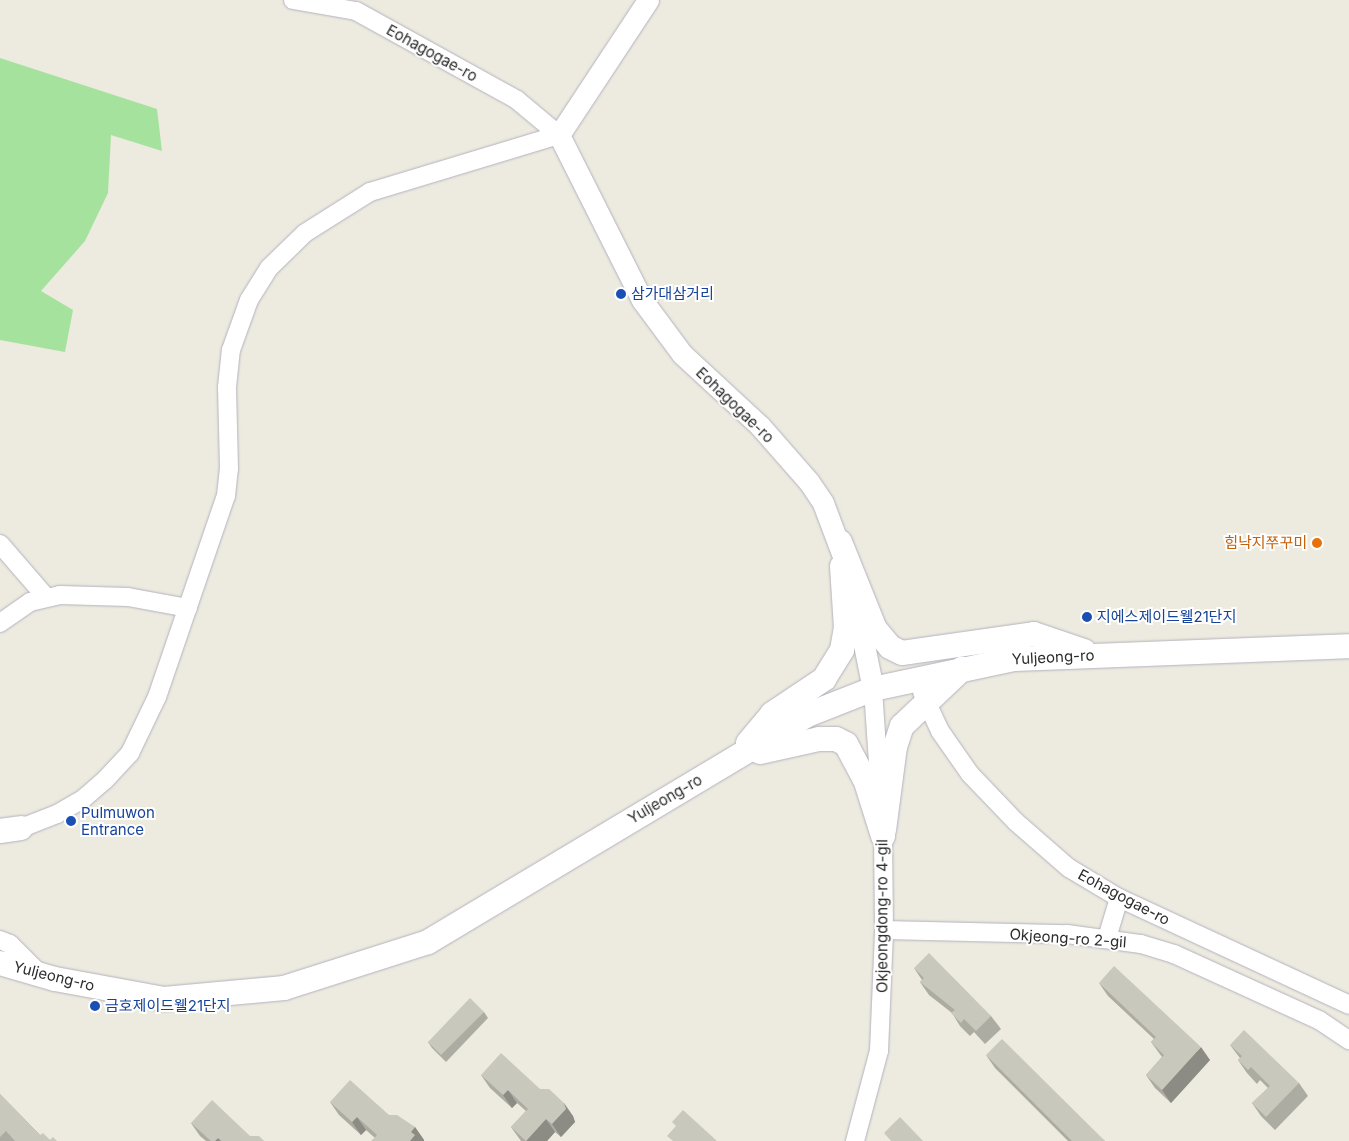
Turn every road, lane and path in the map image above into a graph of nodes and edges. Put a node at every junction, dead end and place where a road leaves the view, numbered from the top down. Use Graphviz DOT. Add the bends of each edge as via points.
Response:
graph roads {
  1 [pos="293,0"];
  2 [pos="648,0"];
  3 [pos="559,135"];
  4 [pos="840,542"];
  5 [pos="0,544"];
  6 [pos="45,596"];
  7 [pos="188,608"];
  8 [pos="0,623"];
  9 [pos="1349,646"];
  10 [pos="1095,655"];
  11 [pos="963,667"];
  12 [pos="916,678"];
  13 [pos="873,689"];
  14 [pos="926,700"];
  15 [pos="734,759"];
  16 [pos="7,832"];
  17 [pos="883,836"];
  18 [pos="0,842"];
  19 [pos="1119,898"];
  20 [pos="884,930"];
  21 [pos="1107,938"];
  22 [pos="0,940"];
  23 [pos="0,963"];
  24 [pos="41,975"];
  25 [pos="0,982"];
  26 [pos="1349,1005"];
  27 [pos="1349,1040"];
  28 [pos="855,1141"];
  1 -- 3 [label="street, Eohagogae-ro" via="356,11 516,100"];
  2 -- 3 [label="street"];
  3 -- 4 [label="street, Eohagogae-ro" via="642,300 682,354 760,426 809,482 823,503"];
  3 -- 7 [label="street" via="370,192 312,227 269,268 249,300 231,350 227,387 229,469 226,496"];
  4 -- 10 [label="main road" via="875,629 890,647 902,653 1034,634"];
  4 -- 13 [label="street, Eohagogae-ro" via="866,643"];
  4 -- 15 [label="main road" via="846,628 842,650 824,679 772,714"];
  5 -- 6 [label="street"];
  6 -- 7 [label="street" via="128,597"];
  6 -- 8 [label="street" via="30,602"];
  7 -- 16 [label="street" via="157,697 130,752 83,799 57,814"];
  9 -- 10 [label="main road, Yuljeong-ro"];
  10 -- 11 [label="main road, Yuljeong-ro" via="1014,659"];
  11 -- 12 [label="main road, Yuljeong-ro"];
  11 -- 14 [label="main road"];
  12 -- 13 [label="main road, Yuljeong-ro"];
  12 -- 14 [label="street, Eohagogae-ro"];
  13 -- 15 [label="main road, Yuljeong-ro" via="807,715"];
  13 -- 17 [label="street, Okjeongdong-ro 4-gil"];
  14 -- 17 [label="main road" via="902,726 895,747"];
  14 -- 19 [label="street, Eohagogae-ro" via="940,732 970,774 1016,822 1069,868"];
  15 -- 17 [label="main road" via="786,744 819,739 836,739 846,744 865,780"];
  15 -- 24 [label="main road, Yuljeong-ro" via="428,942 284,988 164,999"];
  16 -- 18 [label="street"];
  17 -- 20 [label="street, Okjeongdong-ro 4-gil"];
  19 -- 21 [label="street"];
  19 -- 26 [label="street, Eohagogae-ro"];
  20 -- 21 [label="street, Okjeong-ro 2-gil"];
  20 -- 28 [label="street, Okjeongdong-ro 4-gil" via="879,1051"];
  21 -- 27 [label="street, Okjeong-ro 2-gil" via="1174,954 1319,1020"];
  22 -- 24 [label="street" via="10,944"];
  23 -- 24 [label="main road, Yuljeong-ro"];
  24 -- 25 [label="main road"];
}
